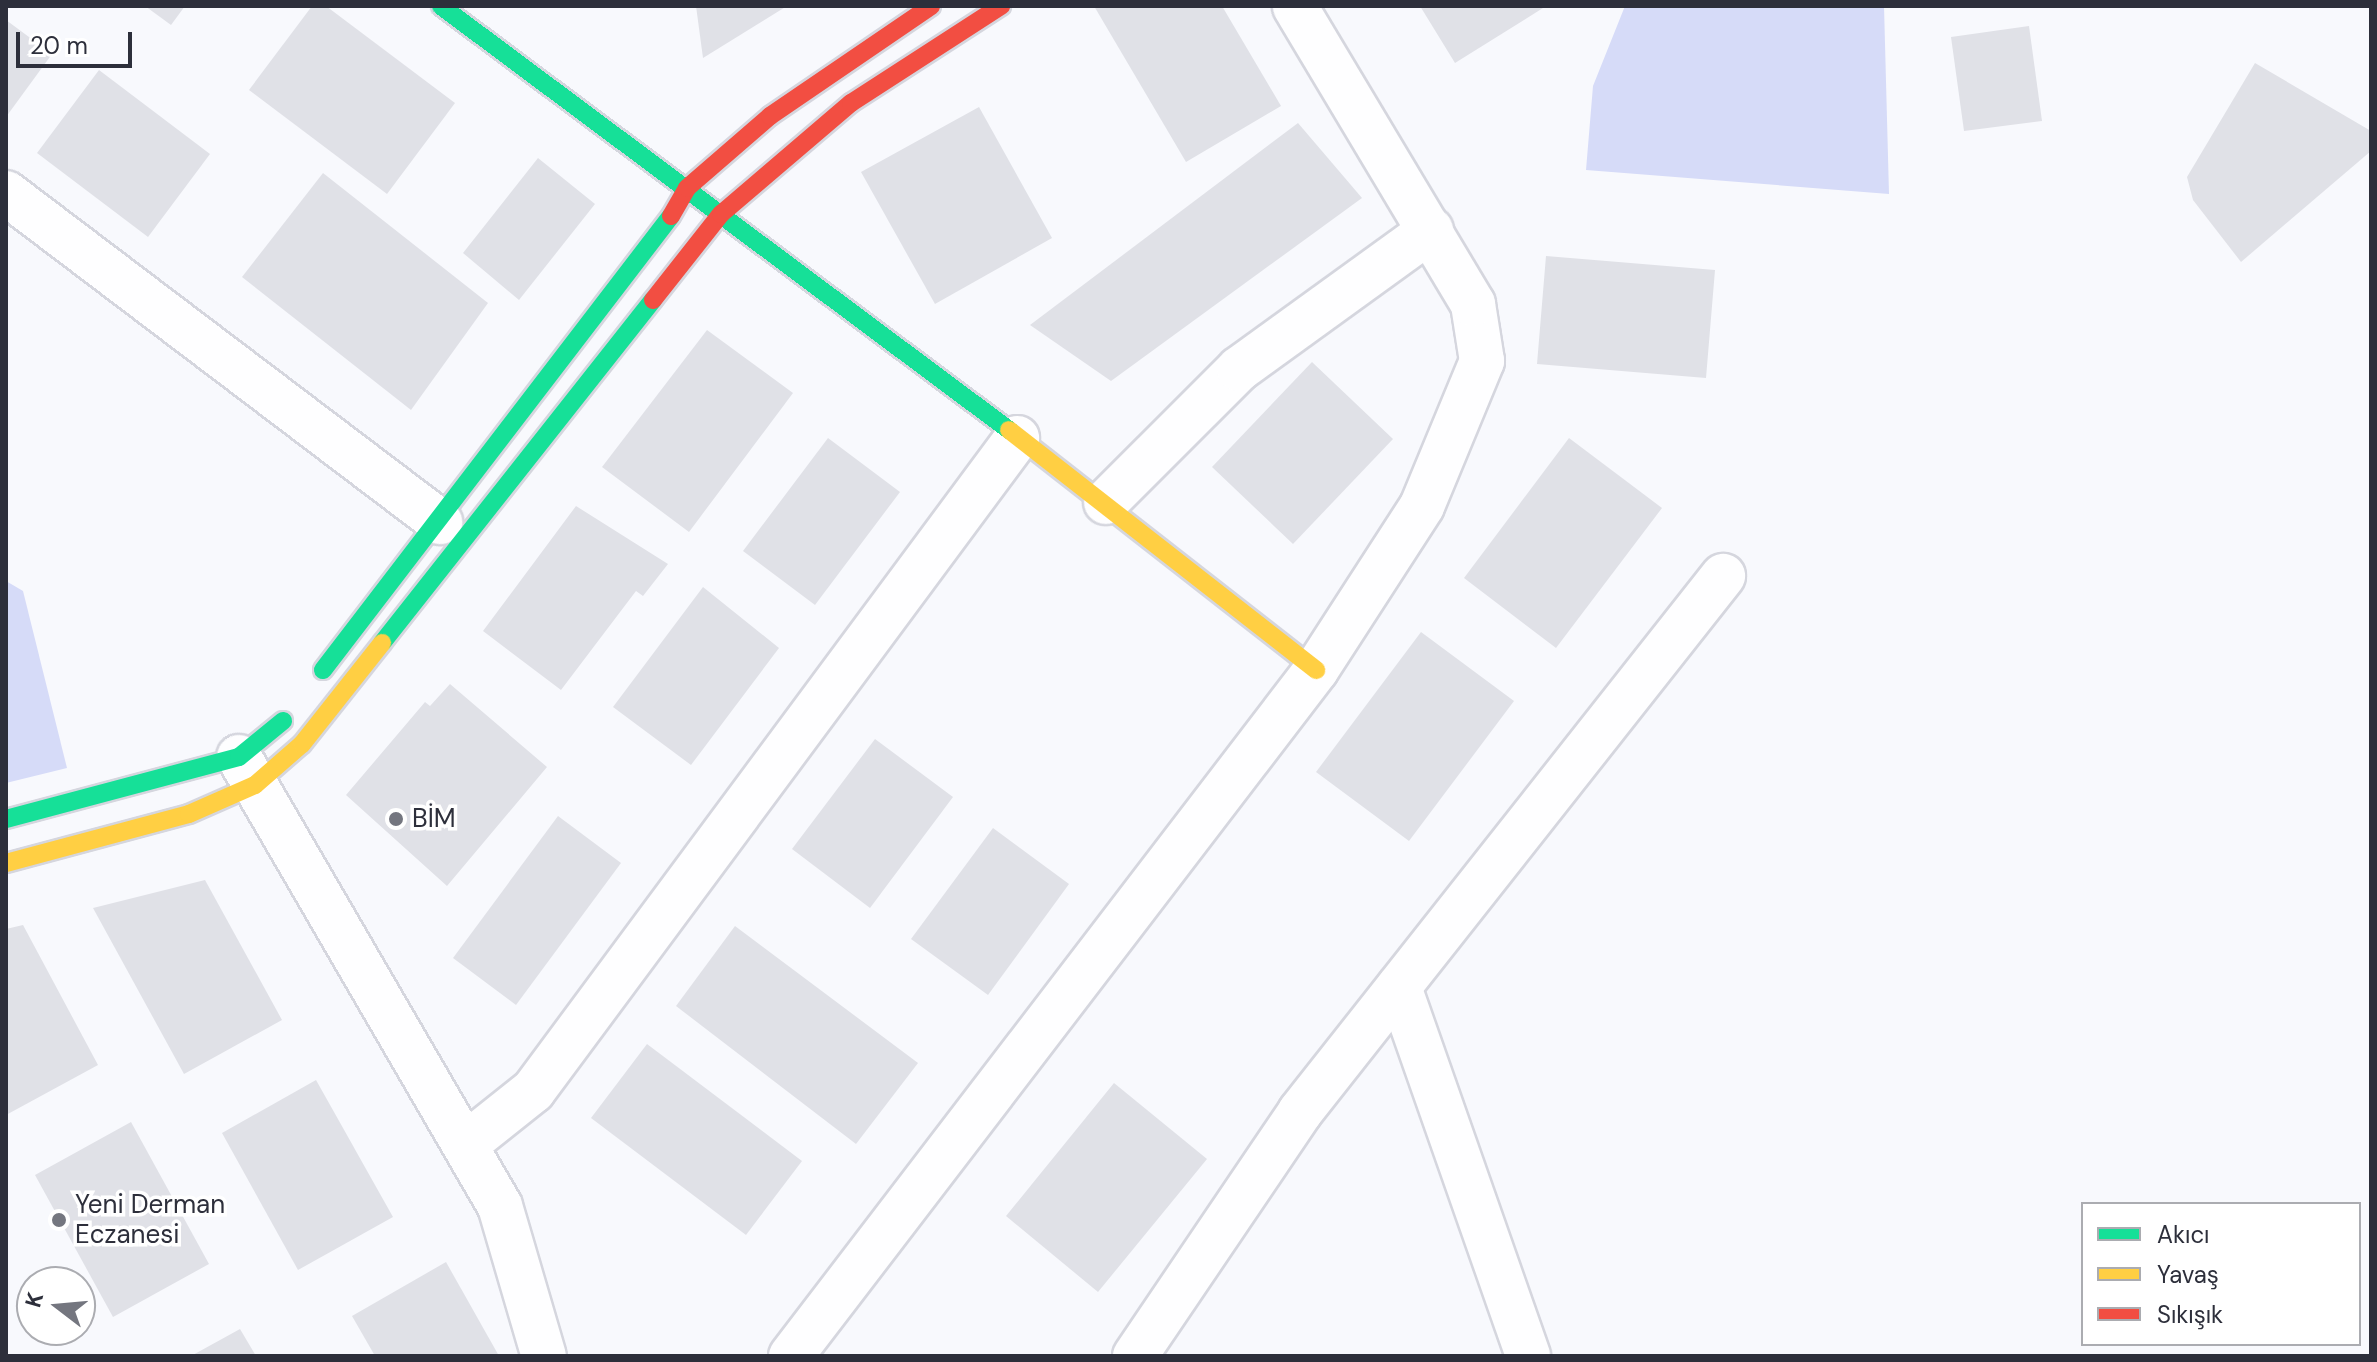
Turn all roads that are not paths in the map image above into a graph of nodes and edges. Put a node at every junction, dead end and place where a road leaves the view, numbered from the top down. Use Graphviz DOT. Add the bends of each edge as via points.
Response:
graph roads {
  1 [pos="441,6"];
  2 [pos="931,6"];
  3 [pos="1001,6"];
  4 [pos="1295,6"];
  5 [pos="687,188"];
  6 [pos="6,193"];
  7 [pos="721,214"];
  8 [pos="1431,230"];
  9 [pos="1017,438"];
  10 [pos="1106,502"];
  11 [pos="440,522"];
  12 [pos="1723,576"];
  13 [pos="1316,670"];
  14 [pos="312,685"];
  15 [pos="292,710"];
  16 [pos="247,771"];
  17 [pos="6,819"];
  18 [pos="6,863"];
  19 [pos="1399,987"];
  20 [pos="465,1145"];
  21 [pos="544,1356"];
  22 [pos="791,1356"];
  23 [pos="1135,1356"];
  24 [pos="1528,1356"];
  1 -- 5 [label="main road"];
  2 -- 5 [label="main road" via="770,116"];
  3 -- 7 [label="main road" via="851,103"];
  4 -- 8 [label="street"];
  5 -- 7 [label="main road"];
  5 -- 11 [label="main road" via="663,230"];
  6 -- 11 [label="street"];
  7 -- 9 [label="main road"];
  7 -- 16 [label="main road" via="302,744"];
  8 -- 10 [label="street" via="1239,369"];
  8 -- 13 [label="street" via="1473,304 1482,361 1422,506"];
  9 -- 10 [label="main road"];
  9 -- 20 [label="street" via="533,1091"];
  10 -- 13 [label="main road"];
  11 -- 14 [label="main road"];
  12 -- 19 [label="street"];
  13 -- 22 [label="street"];
  15 -- 16 [label="main road"];
  16 -- 17 [label="main road"];
  16 -- 18 [label="main road" via="189,814"];
  16 -- 20 [label="street"];
  19 -- 23 [label="street" via="1300,1112"];
  19 -- 24 [label="street"];
  20 -- 21 [label="street" via="500,1206"];
}
